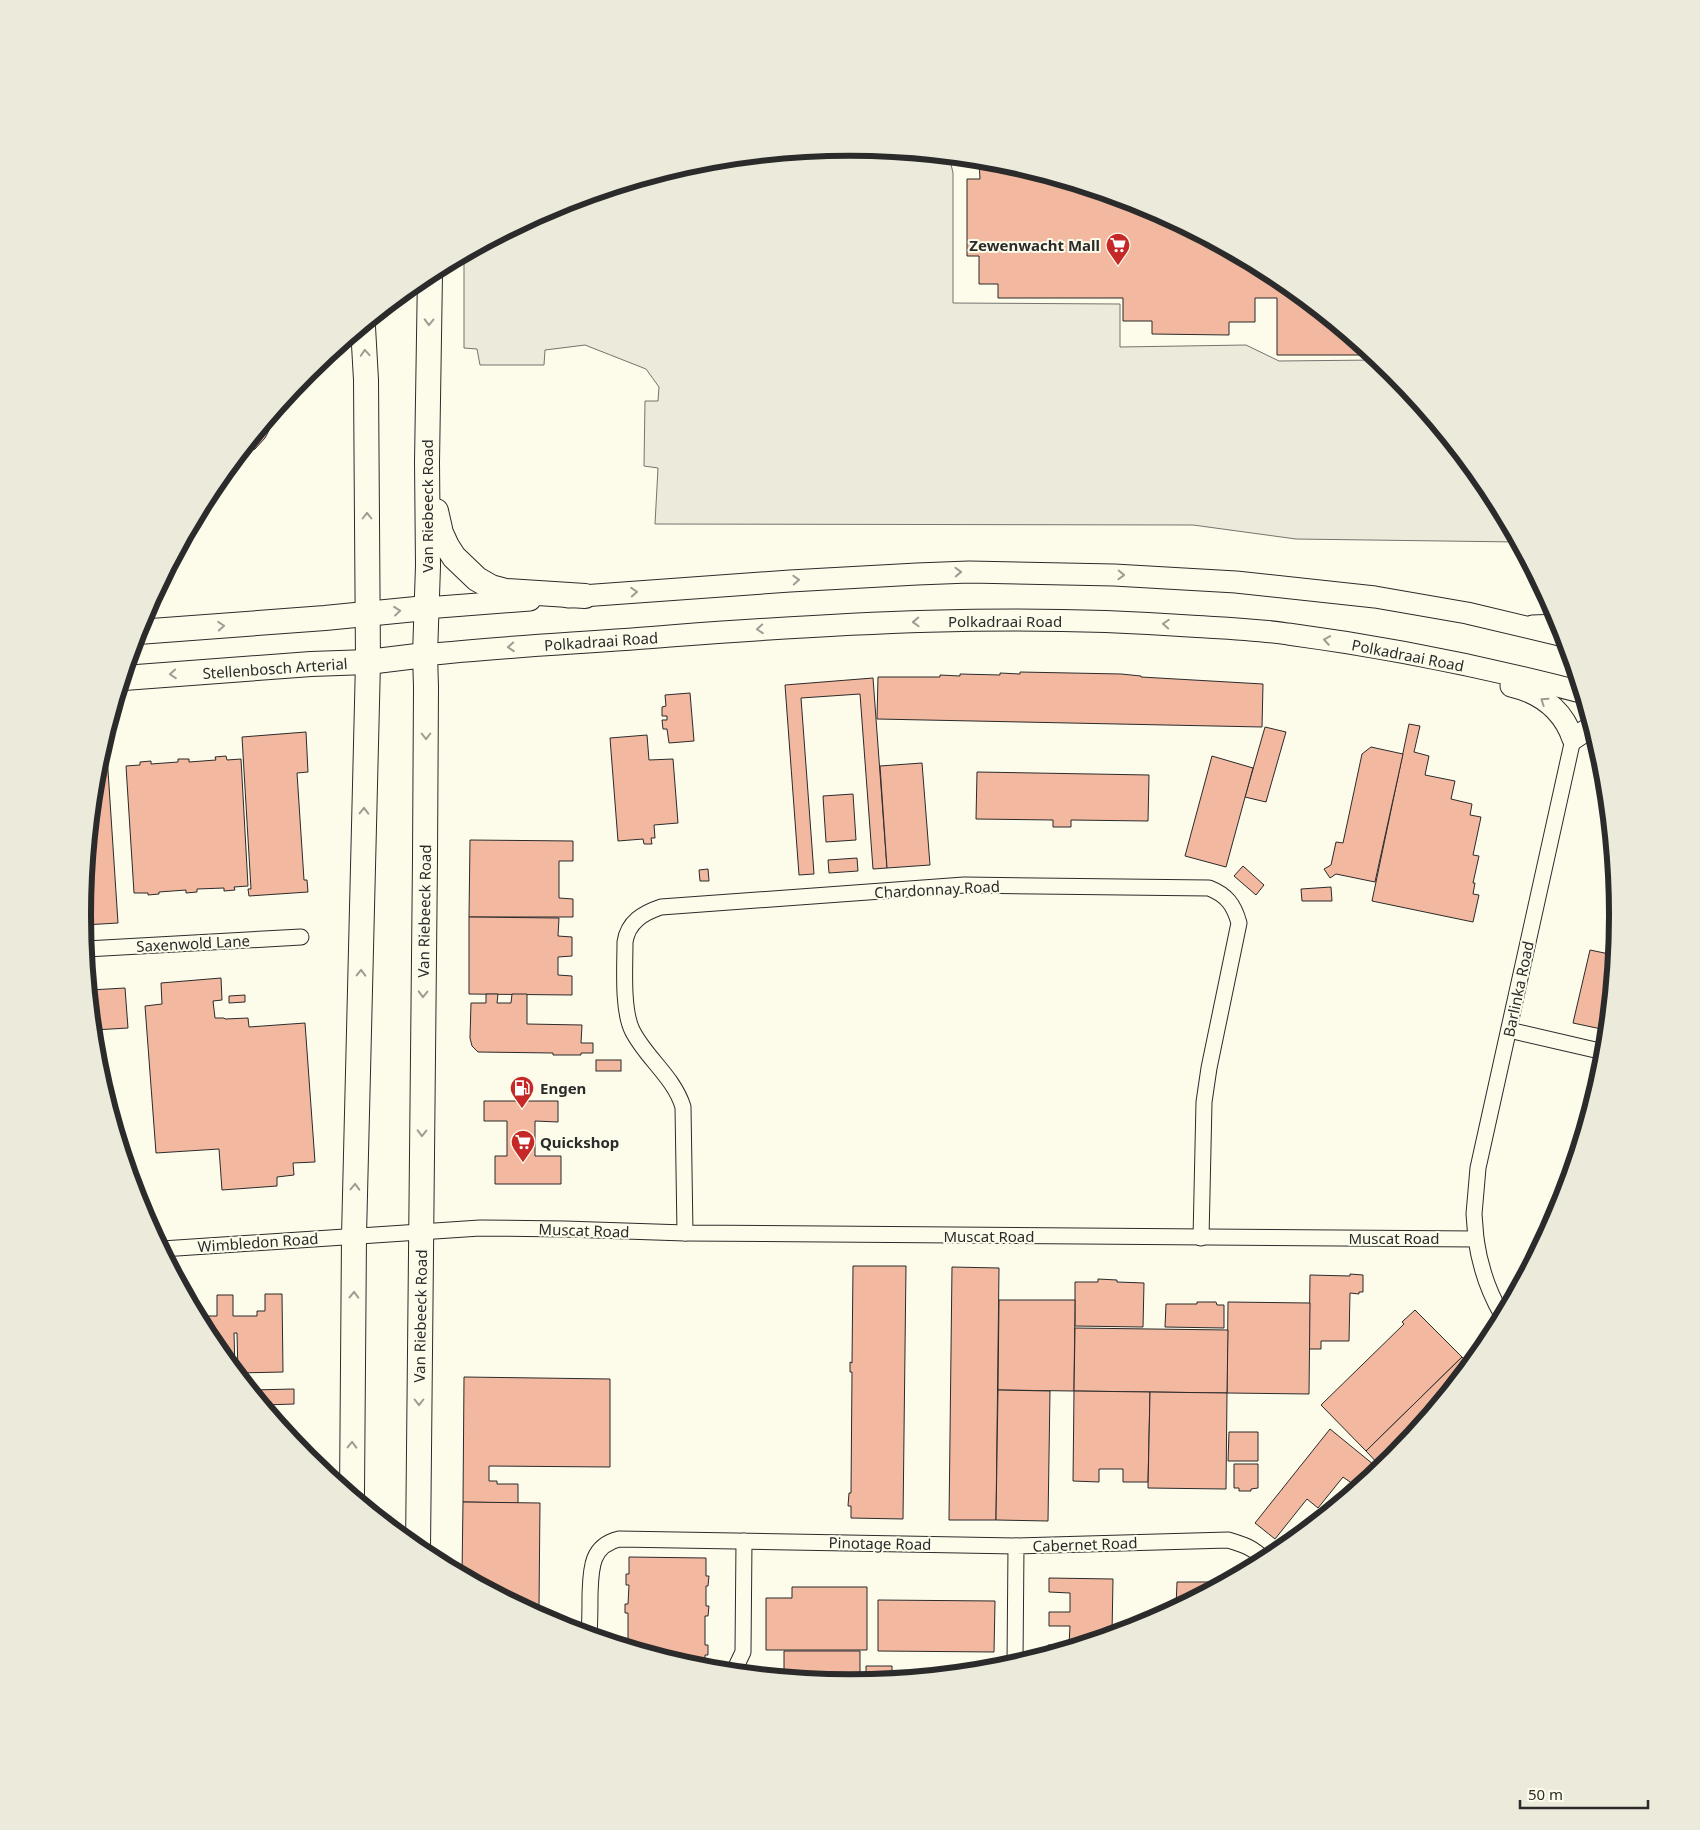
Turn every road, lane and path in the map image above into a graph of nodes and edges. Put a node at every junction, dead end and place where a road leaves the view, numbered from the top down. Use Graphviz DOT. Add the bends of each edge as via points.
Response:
graph roads {
  1 [pos="430,283"];
  2 [pos="363,334"];
  3 [pos="427,462"];
  4 [pos="586,596"];
  5 [pos="426,608"];
  6 [pos="367,614"];
  7 [pos="1506,622"];
  8 [pos="1550,622"];
  9 [pos="147,631"];
  10 [pos="1554,634"];
  11 [pos="1384,649"];
  12 [pos="425,655"];
  13 [pos="368,662"];
  14 [pos="130,678"];
  15 [pos="1574,691"];
  16 [pos="1586,731"];
  17 [pos="1573,739"];
  18 [pos="301,937"];
  19 [pos="92,949"];
  20 [pos="1509,1030"];
  21 [pos="1596,1050"];
  22 [pos="421,1231"];
  23 [pos="684,1233"];
  24 [pos="354,1236"];
  25 [pos="1202,1238"];
  26 [pos="1476,1239"];
  27 [pos="168,1248"];
  28 [pos="1498,1308"];
  29 [pos="352,1487"];
  30 [pos="418,1539"];
  31 [pos="744,1541"];
  32 [pos="1016,1546"];
  33 [pos="1258,1554"];
  34 [pos="589,1627"];
  35 [pos="1015,1655"];
  36 [pos="737,1665"];
  1 -- 3 [label="main road, Van Riebeeck Road, one-way"];
  6 -- 2 [label="main road, one-way"];
  3 -- 4 [label="main road" via="441,533 465,570 490,587 506,591"];
  3 -- 5 [label="main road, Van Riebeeck Road"];
  4 -- 5 [label="main road"];
  4 -- 7 [label="main road, one-way" via="917,574 1068,573 1163,577 1352,594"];
  6 -- 5 [label="main road, one-way"];
  5 -- 12 [label="main road, Van Riebeeck Road"];
  9 -- 6 [label="main road, one-way"];
  6 -- 13 [label="main road"];
  7 -- 8 [label="street"];
  7 -- 10 [label="main road"];
  11 -- 12 [label="main road, Polkadraai Road, one-way" via="1235,629 1088,620 984,620 806,626"];
  11 -- 15 [label="main road, Polkadraai Road"];
  17 -- 11 [label="main road, one-way" via="1561,715 1522,689 1436,667"];
  12 -- 13 [label="main road, Stellenbosch Arterial"];
  12 -- 22 [label="main road, Van Riebeeck Road, one-way"];
  13 -- 14 [label="main road, Stellenbosch Arterial, one-way"];
  24 -- 13 [label="main road, one-way"];
  16 -- 17 [label="main road"];
  17 -- 20 [label="street, Barlinka Road"];
  18 -- 19 [label="street, Saxenwold Lane"];
  20 -- 21 [label="street"];
  20 -- 26 [label="street, Barlinka Road" via="1478,1168 1474,1214"];
  22 -- 23 [label="street, Muscat Road" via="518,1228"];
  22 -- 24 [label="street, Muscat Road"];
  22 -- 30 [label="main road, Van Riebeeck Road, one-way"];
  23 -- 25 [label="street, Muscat Road"];
  23 -- 25 [label="street, Chardonnay Road" via="683,1106 634,1035 627,1016 624,942 631,924 660,907 974,885 1209,888 1230,900 1239,923 1204,1102"];
  24 -- 27 [label="street, Wimbledon Road"];
  29 -- 24 [label="main road, one-way"];
  25 -- 26 [label="street, Muscat Road"];
  26 -- 28 [label="street" via="1479,1260"];
  31 -- 32 [label="street, Pinotage Road"];
  31 -- 34 [label="street, Pinotage Road" via="610,1541 591,1566"];
  31 -- 36 [label="street" via="743,1652"];
  32 -- 33 [label="street, Cabernet Road" via="1228,1540"];
  32 -- 35 [label="street, Cabernet Road"];
}
